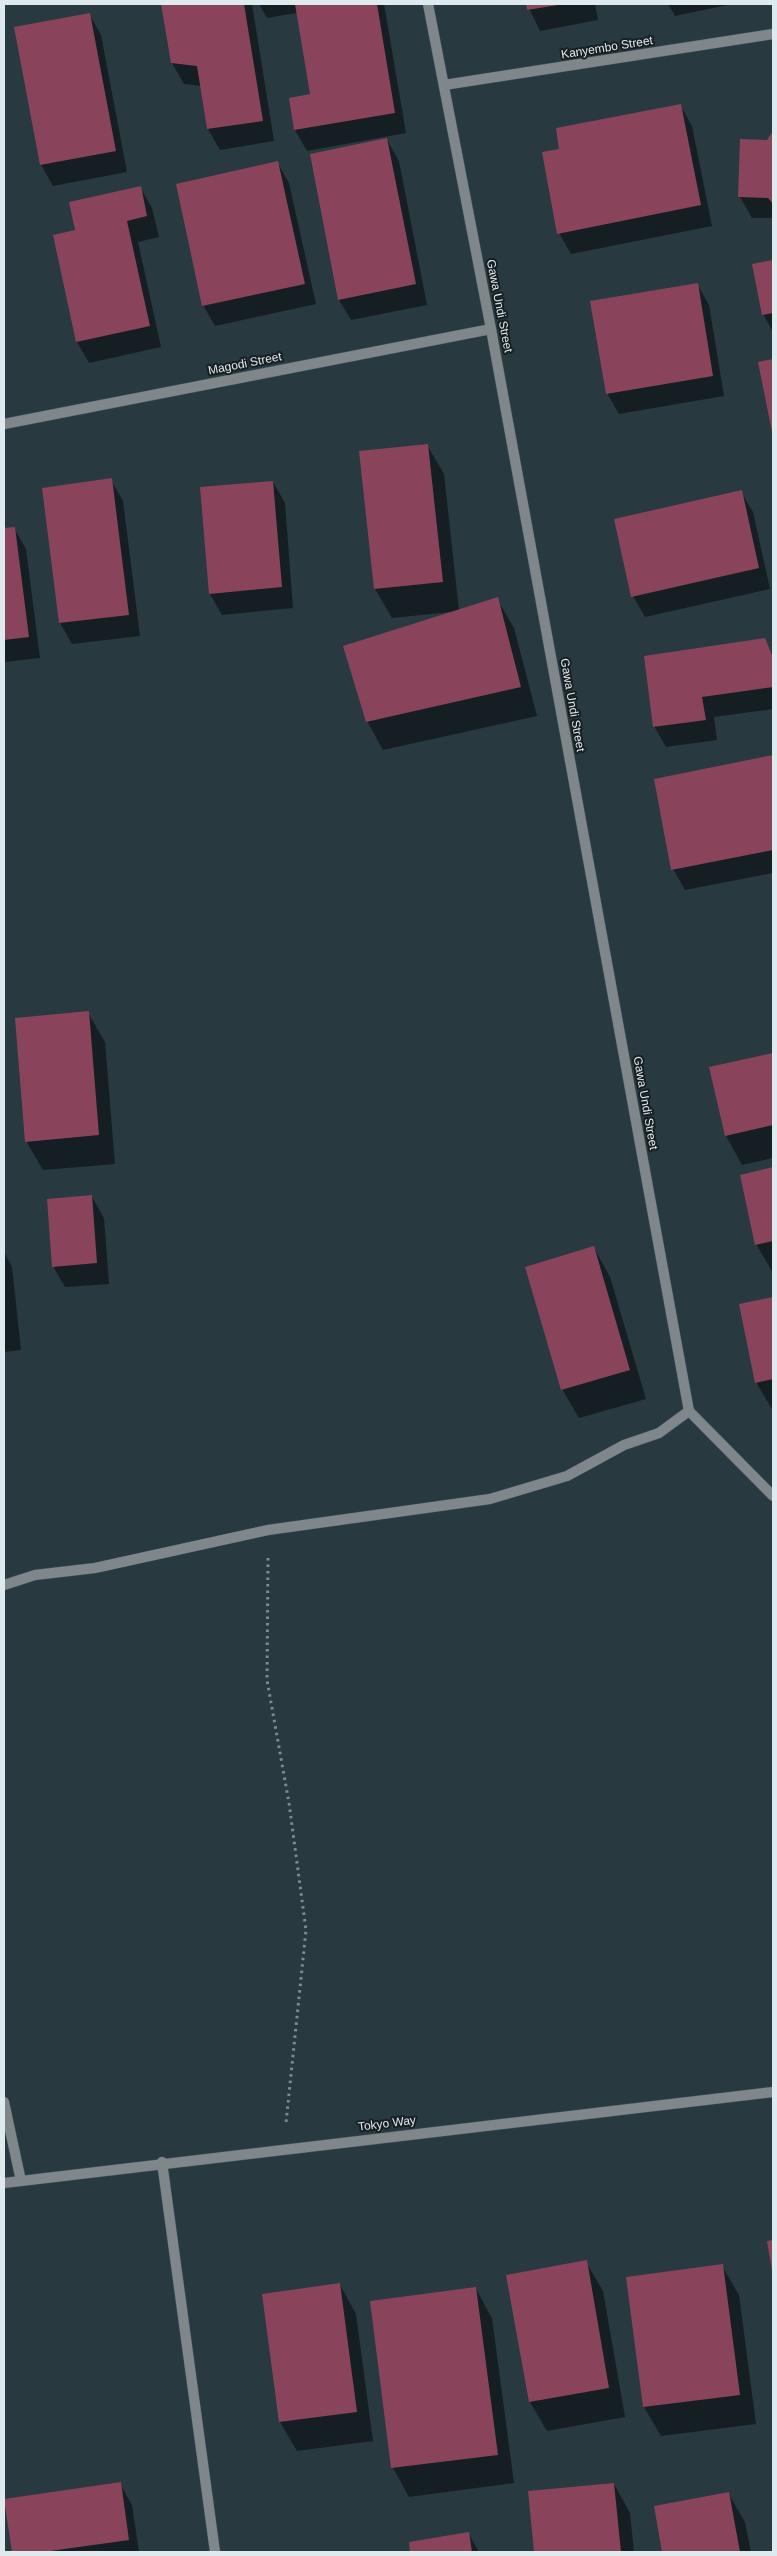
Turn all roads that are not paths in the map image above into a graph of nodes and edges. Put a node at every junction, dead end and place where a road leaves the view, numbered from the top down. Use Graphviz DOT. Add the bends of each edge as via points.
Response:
graph roads {
  1 [pos="428,4"];
  2 [pos="773,34"];
  3 [pos="444,85"];
  4 [pos="490,329"];
  5 [pos="4,424"];
  6 [pos="689,1410"];
  7 [pos="773,1496"];
  8 [pos="4,1584"];
  9 [pos="773,2092"];
  10 [pos="4,2102"];
  11 [pos="162,2162"];
  12 [pos="22,2181"];
  13 [pos="4,2183"];
  14 [pos="215,2552"];
  1 -- 3 [label="street, Gawa Undi Street"];
  2 -- 3 [label="street, Kanyembo Street"];
  3 -- 4 [label="street, Gawa Undi Street"];
  4 -- 5 [label="street, Magodi Street"];
  4 -- 6 [label="street, Gawa Undi Street"];
  6 -- 7 [label="street"];
  6 -- 8 [label="street" via="659,1433 624,1444 566,1476 490,1499 268,1530 94,1568 35,1575"];
  9 -- 11 [label="street, Tokyo Way"];
  10 -- 12 [label="street"];
  11 -- 12 [label="street, Tokyo Way"];
  11 -- 14 [label="street"];
  12 -- 13 [label="street, Tokyo Way"];
}
